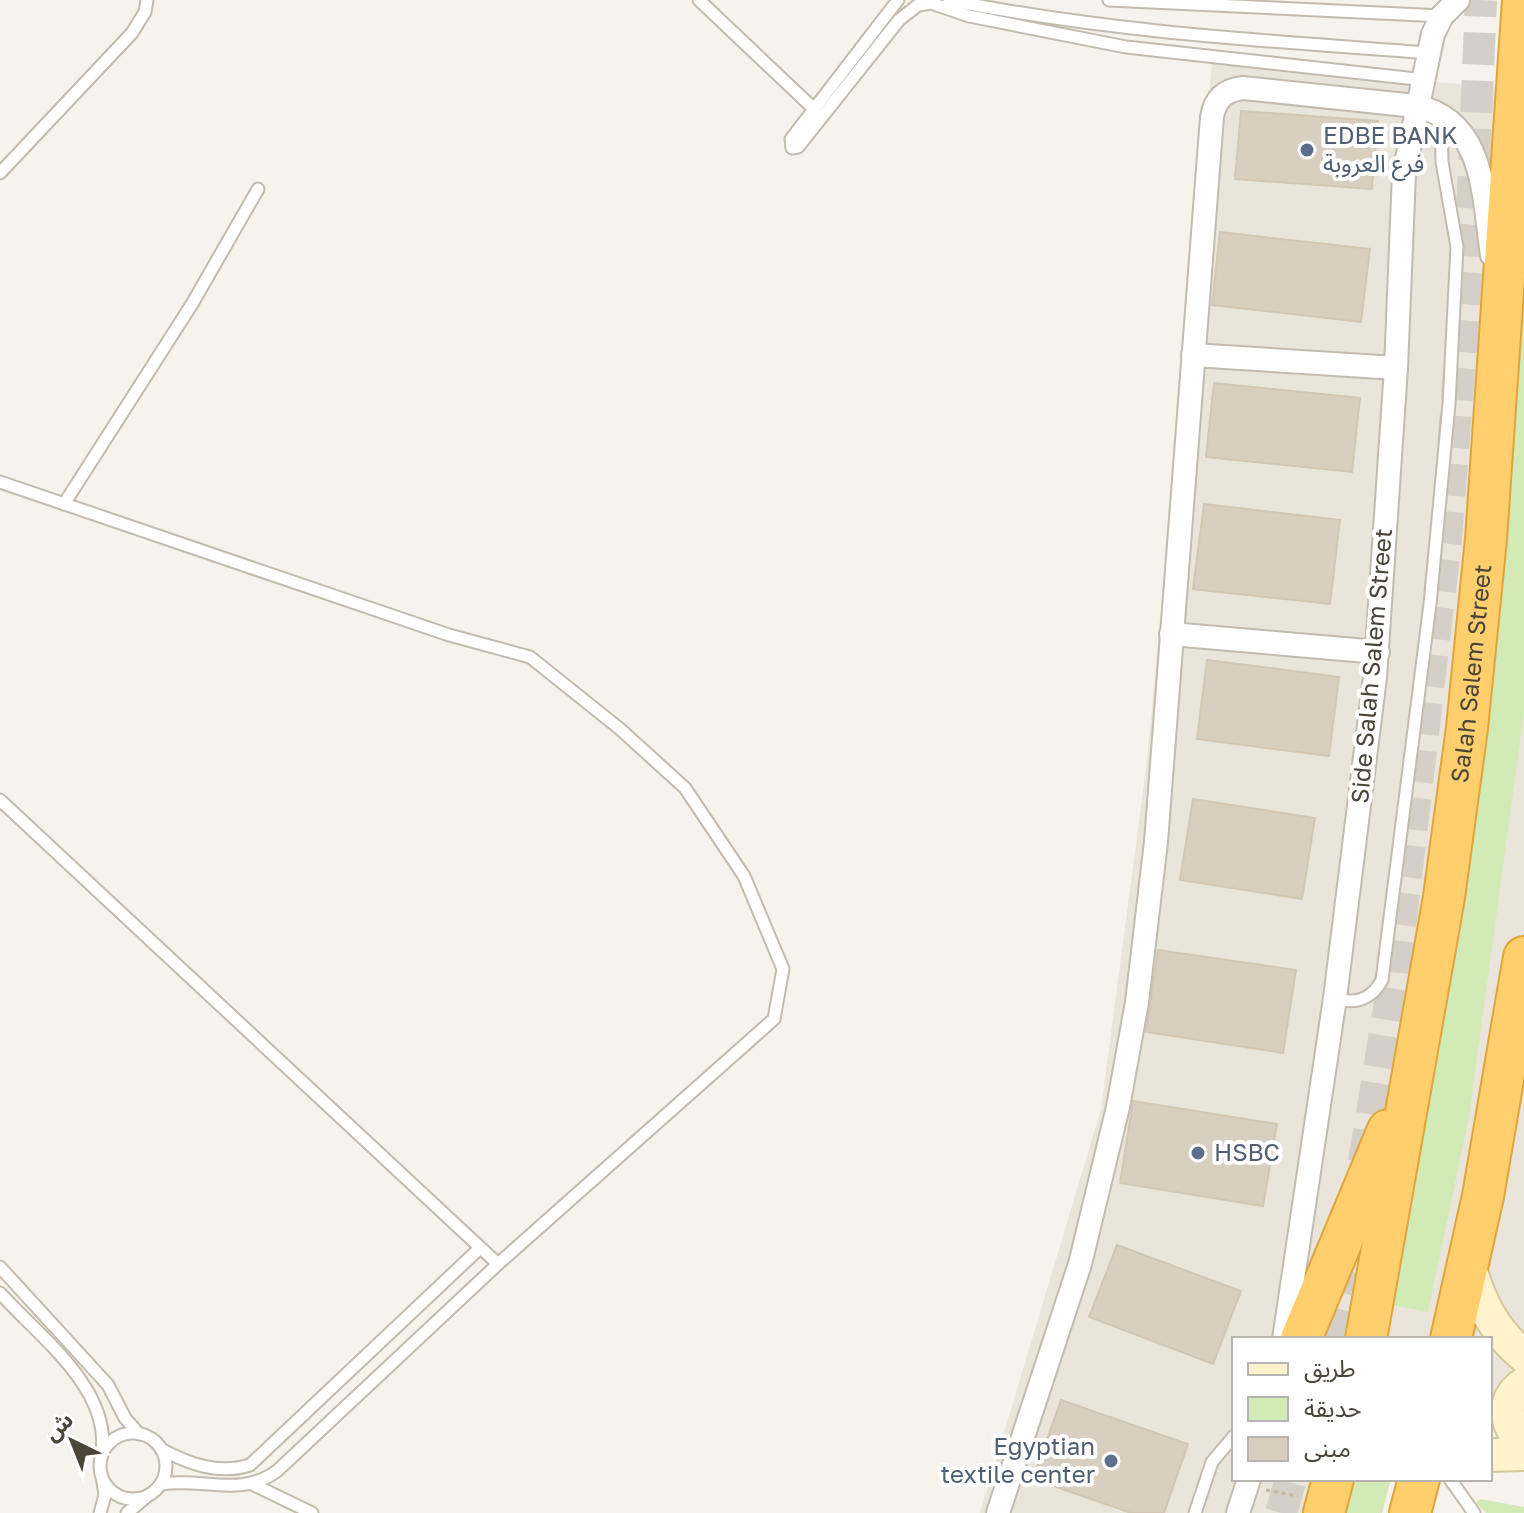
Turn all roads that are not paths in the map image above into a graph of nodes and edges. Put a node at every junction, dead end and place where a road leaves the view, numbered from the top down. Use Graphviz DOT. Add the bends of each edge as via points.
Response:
graph roads {
  1 [pos="147,0"];
  2 [pos="699,0"];
  3 [pos="898,0"];
  4 [pos="949,0"];
  5 [pos="1109,0"];
  6 [pos="1458,0"];
  7 [pos="1523,0"];
  8 [pos="1442,16"];
  9 [pos="1430,53"];
  10 [pos="1425,80"];
  11 [pos="1521,104"];
  12 [pos="1416,106"];
  13 [pos="814,109"];
  14 [pos="1441,113"];
  15 [pos="0,173"];
  16 [pos="258,189"];
  17 [pos="1500,305"];
  18 [pos="1193,355"];
  19 [pos="1396,368"];
  20 [pos="0,482"];
  21 [pos="64,504"];
  22 [pos="1171,634"];
  23 [pos="1378,652"];
  24 [pos="0,800"];
  25 [pos="1522,980"];
  26 [pos="1335,998"];
  27 [pos="1517,1040"];
  28 [pos="1415,1064"];
  29 [pos="480,1248"];
  30 [pos="498,1264"];
  31 [pos="1469,1264"];
  32 [pos="0,1267"];
  33 [pos="0,1293"];
  34 [pos="1284,1337"];
  35 [pos="1302,1337"];
  36 [pos="1366,1337"];
  37 [pos="1451,1337"];
  38 [pos="1524,1356"];
  39 [pos="1524,1384"];
  40 [pos="139,1434"];
  41 [pos="1232,1438"];
  42 [pos="1524,1442"];
  43 [pos="161,1449"];
  44 [pos="102,1454"];
  45 [pos="1524,1454"];
  46 [pos="1492,1455"];
  47 [pos="103,1481"];
  48 [pos="1248,1482"];
  49 [pos="161,1484"];
  50 [pos="252,1484"];
  51 [pos="1425,1488"];
  52 [pos="147,1496"];
  53 [pos="100,1513"];
  54 [pos="127,1513"];
  55 [pos="312,1513"];
  56 [pos="998,1513"];
  57 [pos="1195,1513"];
  58 [pos="1238,1513"];
  59 [pos="1474,1513"];
  1 -- 15 [label="lane" via="132,33"];
  2 -- 13 [label="lane"];
  3 -- 13 [label="lane"];
  4 -- 9 [label="lane" via="1023,16 1125,28"];
  5 -- 8 [label="lane"];
  6 -- 8 [label="street, Side Salah Salem Street"];
  7 -- 11 [label="highway, Salah Salem Street"];
  8 -- 9 [label="street, Side Salah Salem Street"];
  9 -- 10 [label="street, Side Salah Salem Street"];
  10 -- 12 [label="street, Side Salah Salem Street"];
  10 -- 13 [label="lane" via="1126,47 969,16 931,3 907,10 792,148 790,141"];
  11 -- 17 [label="highway, Salah Salem Street"];
  12 -- 14 [label="street"];
  12 -- 18 [label="street" via="1243,88 1218,100 1212,117"];
  12 -- 19 [label="street, Side Salah Salem Street" via="1404,173"];
  14 -- 17 [label="street" via="1458,126 1475,153"];
  14 -- 26 [label="lane" via="1456,259 1430,604 1382,980 1359,1001"];
  16 -- 21 [label="lane" via="192,304"];
  17 -- 28 [label="highway, Salah Salem Street" via="1472,686"];
  18 -- 19 [label="street"];
  18 -- 22 [label="street"];
  19 -- 23 [label="street, Side Salah Salem Street"];
  20 -- 21 [label="lane"];
  21 -- 30 [label="lane" via="449,635 530,657 685,788 744,876 783,969 774,1019"];
  22 -- 23 [label="street"];
  22 -- 56 [label="street" via="1149,908 1118,1107 1073,1289"];
  23 -- 26 [label="street, Side Salah Salem Street"];
  24 -- 29 [label="lane"];
  25 -- 27 [label="highway"];
  26 -- 34 [label="street, Side Salah Salem Street"];
  27 -- 31 [label="highway"];
  28 -- 35 [label="highway"];
  28 -- 36 [label="highway, Salah Salem Street"];
  29 -- 30 [label="lane"];
  29 -- 43 [label="lane" via="250,1465 235,1470 209,1467"];
  30 -- 50 [label="lane" via="277,1471"];
  31 -- 37 [label="highway"];
  31 -- 38 [label="main road" via="1489,1316"];
  32 -- 40 [label="lane" via="108,1385"];
  33 -- 44 [label="lane" via="93,1395 103,1430"];
  39 -- 42 [label="main road" via="1507,1405 1512,1429"];
  40 -- 43 [label="lane"];
  40 -- 44 [label="lane" via="121,1435"];
  41 -- 57 [label="lane" via="1212,1462"];
  43 -- 49 [label="lane" via="166,1466"];
  44 -- 47 [label="lane"];
  45 -- 46 [label="main road"];
  47 -- 52 [label="lane" via="117,1496"];
  47 -- 53 [label="lane"];
  48 -- 58 [label="street"];
  49 -- 50 [label="lane"];
  49 -- 52 [label="lane"];
  50 -- 55 [label="lane"];
  51 -- 59 [label="lane"];
  52 -- 54 [label="lane"];
}
